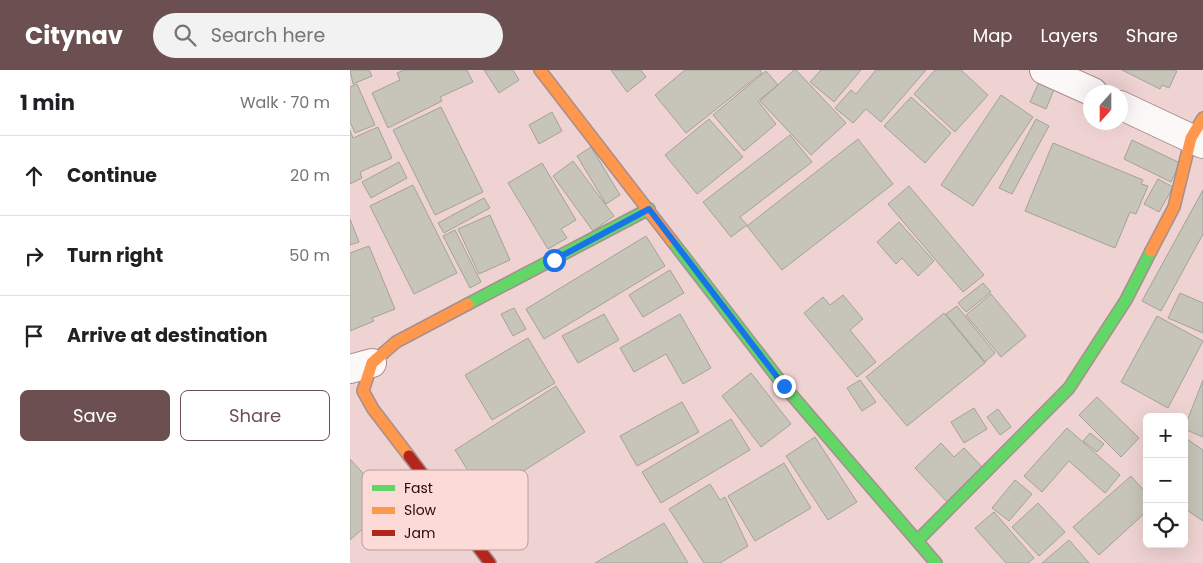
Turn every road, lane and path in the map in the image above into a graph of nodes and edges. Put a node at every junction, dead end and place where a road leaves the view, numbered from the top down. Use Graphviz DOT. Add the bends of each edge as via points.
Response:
graph roads {
  1 [pos="540,70"];
  2 [pos="1044,70"];
  3 [pos="1083,88"];
  4 [pos="1128,108"];
  5 [pos="1199,134"];
  6 [pos="649,209"];
  7 [pos="361,366"];
  8 [pos="419,470"];
  9 [pos="916,541"];
  10 [pos="480,550"];
  11 [pos="490,563"];
  12 [pos="936,563"];
  1 -- 6 [label="street"];
  2 -- 3 [label="street"];
  4 -- 5 [label="street"];
  5 -- 9 [label="street" via="1174,207 1126,300 1069,388"];
  6 -- 7 [label="street" via="396,342"];
  6 -- 9 [label="street" via="784,386"];
  7 -- 8 [label="street" via="363,391 373,409"];
  9 -- 12 [label="street"];
  10 -- 11 [label="street"];
}
